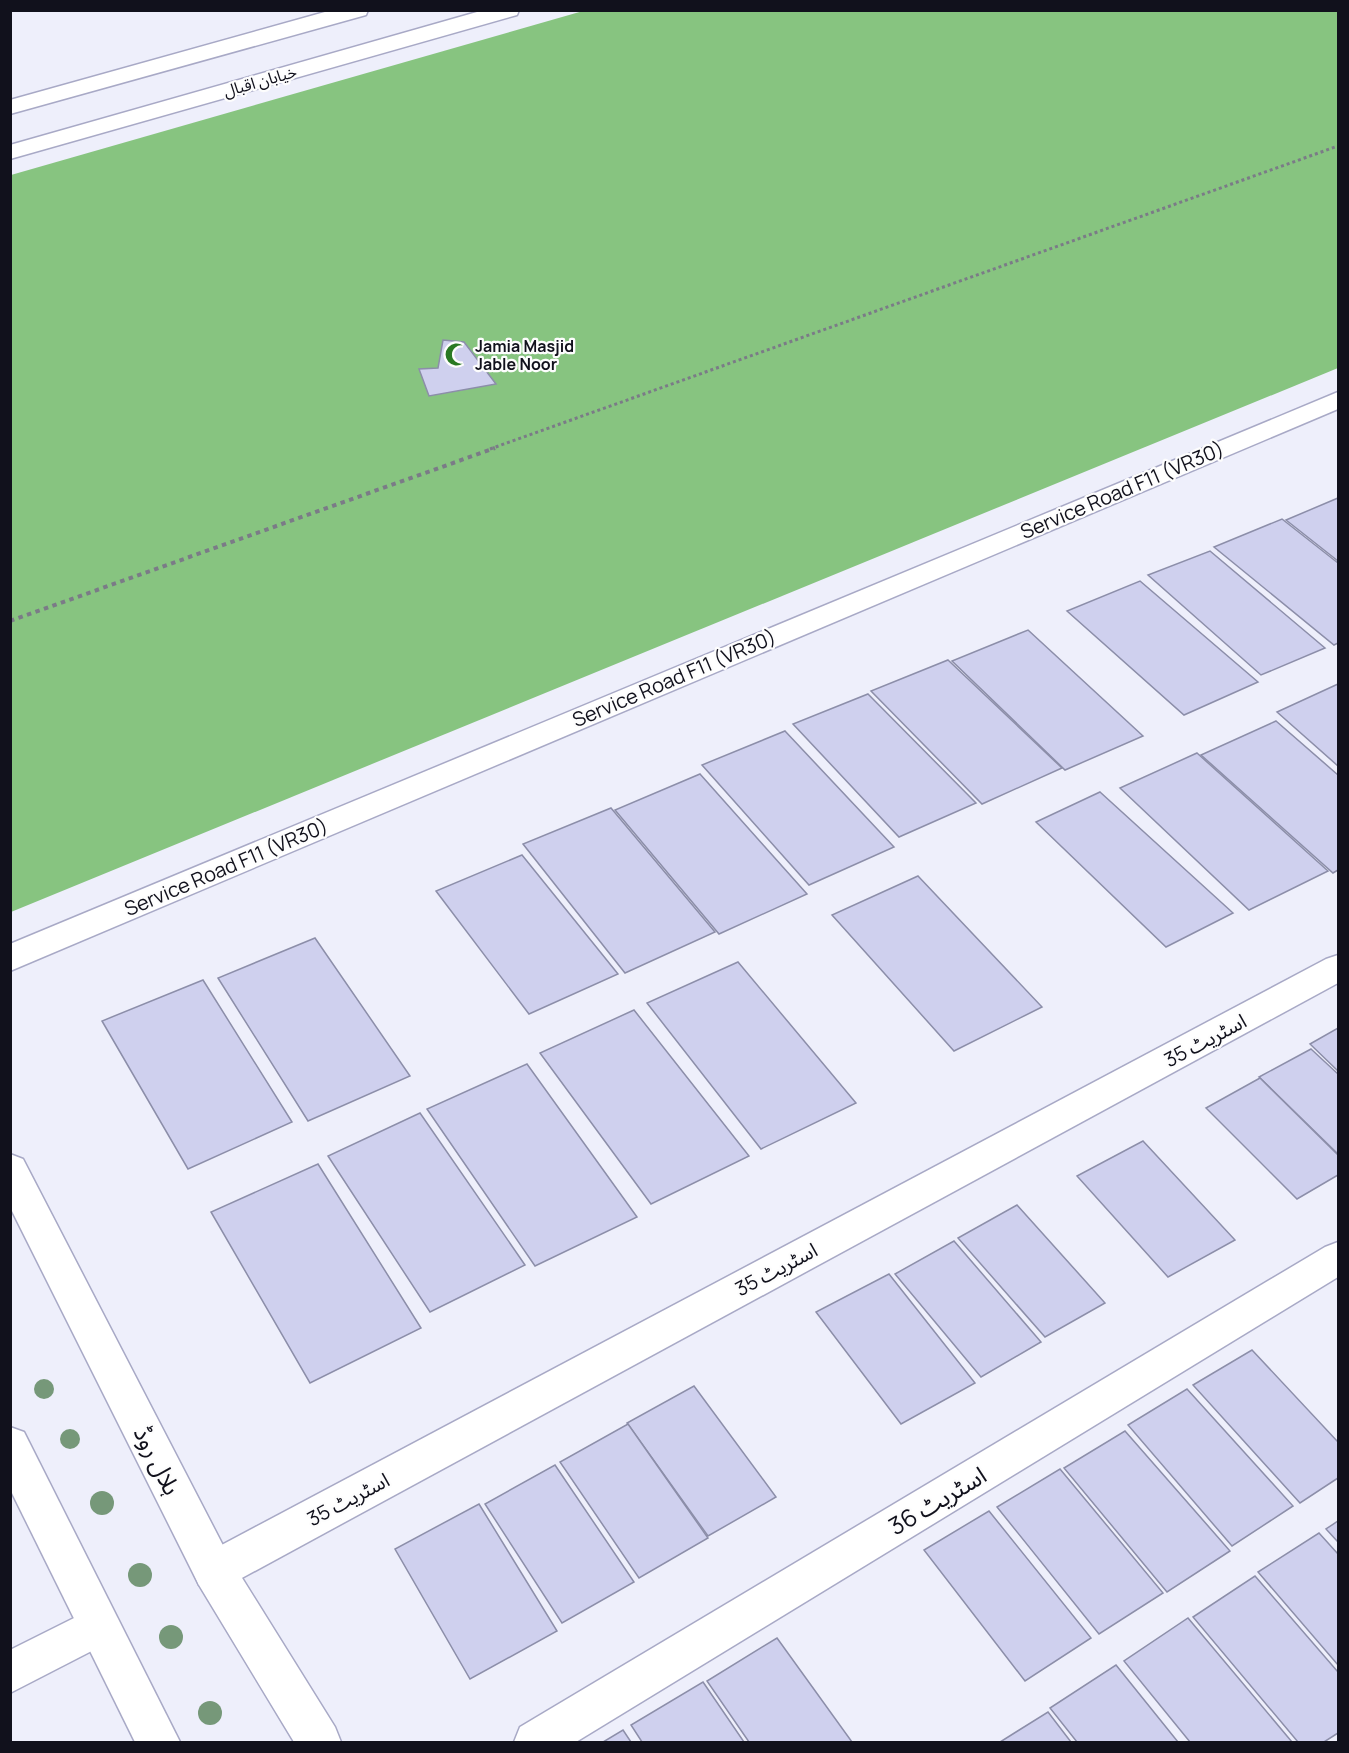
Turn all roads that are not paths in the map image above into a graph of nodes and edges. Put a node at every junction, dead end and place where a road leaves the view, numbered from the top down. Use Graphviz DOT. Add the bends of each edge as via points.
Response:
graph roads {
  1 [pos="358,10"];
  2 [pos="509,10"];
  3 [pos="10,107"];
  4 [pos="10,152"];
  5 [pos="1338,400"];
  6 [pos="10,958"];
  7 [pos="1338,968"];
  8 [pos="10,1169"];
  9 [pos="1338,1258"];
  10 [pos="10,1445"];
  11 [pos="214,1570"];
  12 [pos="98,1626"];
  13 [pos="10,1673"];
  14 [pos="158,1743"];
  15 [pos="319,1743"];
  16 [pos="536,1743"];
  1 -- 3 [label="street"];
  2 -- 4 [label="street, خیابان اقبال"];
  5 -- 6 [label="street, Service Road F11 (VR30)"];
  7 -- 11 [label="street, اسٹریٹ 35"];
  8 -- 11 [label="street, ہلال روڈ"];
  9 -- 16 [label="street, اسٹریٹ 36"];
  10 -- 12 [label="street"];
  11 -- 15 [label="street, ہلال روڈ"];
  12 -- 13 [label="street"];
  12 -- 14 [label="street"];
}
